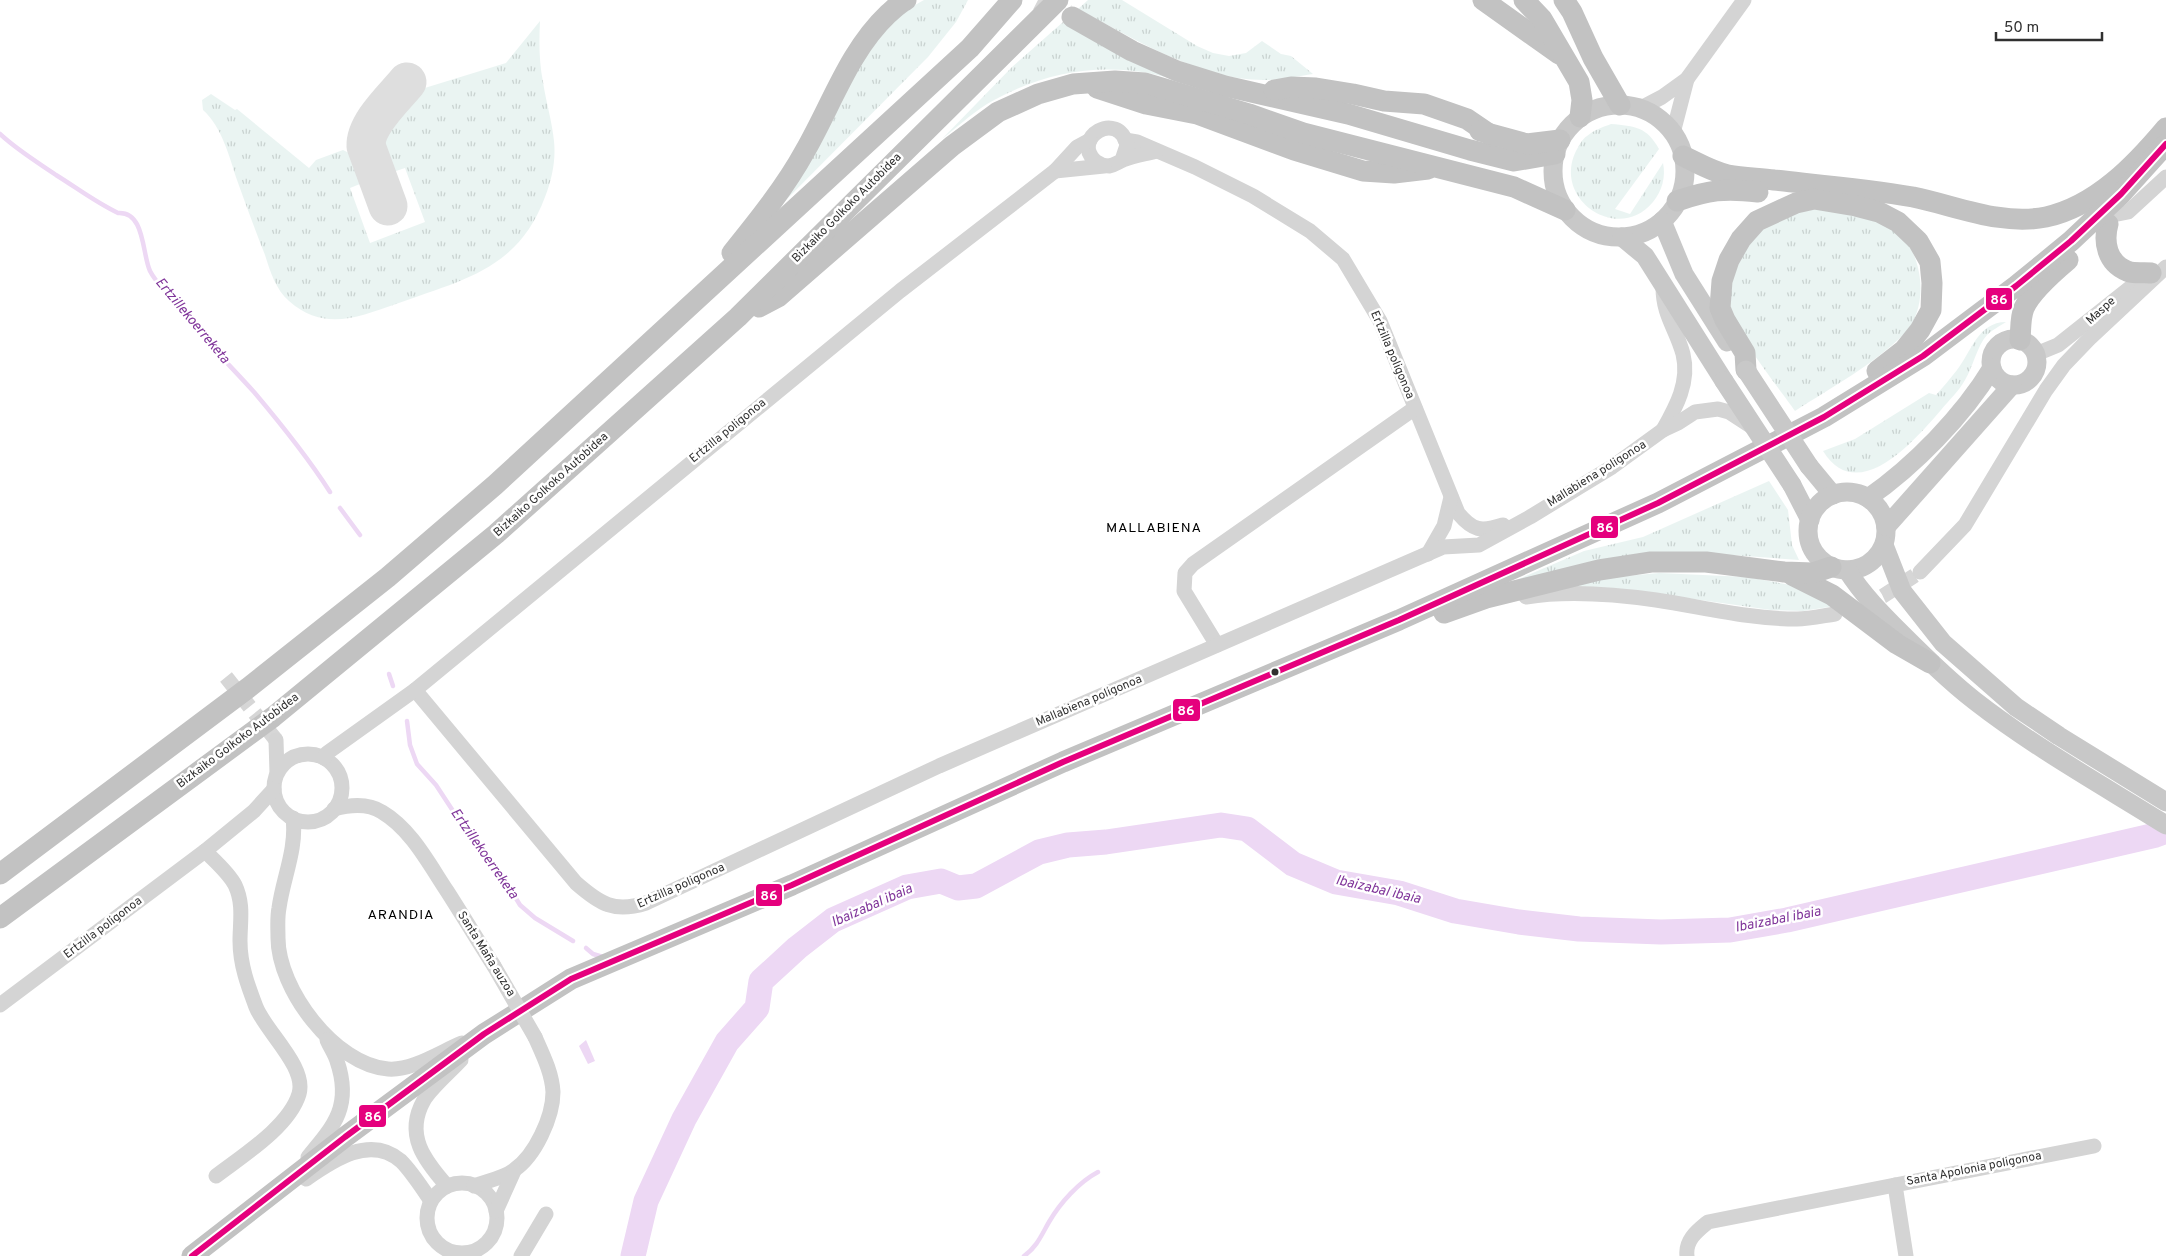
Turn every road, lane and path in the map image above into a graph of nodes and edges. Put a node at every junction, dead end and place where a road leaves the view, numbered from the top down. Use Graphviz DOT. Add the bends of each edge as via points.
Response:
graph roads {
  1 [pos="906,0"];
  2 [pos="1012,0"];
  3 [pos="1058,0"];
  4 [pos="1483,0"];
  5 [pos="1498,0"];
  6 [pos="1512,0"];
  7 [pos="1524,0"];
  8 [pos="1536,0"];
  9 [pos="1554,0"];
  10 [pos="1564,0"];
  11 [pos="1574,0"];
  12 [pos="1744,0"];
  13 [pos="1072,17"];
  14 [pos="1566,59"];
  15 [pos="1687,79"];
  16 [pos="1085,84"];
  17 [pos="1607,84"];
  18 [pos="1259,93"];
  19 [pos="1630,106"];
  20 [pos="1580,118"];
  21 [pos="1249,124"];
  22 [pos="2166,128"];
  23 [pos="1673,133"];
  24 [pos="1090,140"];
  25 [pos="1126,140"];
  26 [pos="2166,144"];
  27 [pos="1558,147"];
  28 [pos="1157,151"];
  29 [pos="2166,152"];
  30 [pos="1683,156"];
  31 [pos="1122,160"];
  32 [pos="1104,166"];
  33 [pos="1441,167"];
  34 [pos="1050,174"];
  35 [pos="2166,177"];
  36 [pos="1814,200"];
  37 [pos="1677,201"];
  38 [pos="1565,210"];
  39 [pos="2113,219"];
  40 [pos="1662,221"];
  41 [pos="1622,237"];
  42 [pos="2161,268"];
  43 [pos="1663,287"];
  44 [pos="679,316"];
  45 [pos="738,317"];
  46 [pos="2020,340"];
  47 [pos="2036,354"];
  48 [pos="1992,368"];
  49 [pos="1746,370"];
  50 [pos="2012,385"];
  51 [pos="1415,408"];
  52 [pos="1753,427"];
  53 [pos="1663,430"];
  54 [pos="1694,486"];
  55 [pos="1833,495"];
  56 [pos="1450,497"];
  57 [pos="1868,498"];
  58 [pos="1530,517"];
  59 [pos="1810,520"];
  60 [pos="1885,536"];
  61 [pos="1428,554"];
  62 [pos="1839,569"];
  63 [pos="1784,572"];
  64 [pos="1920,572"];
  65 [pos="1448,611"];
  66 [pos="1834,614"];
  67 [pos="1217,646"];
  68 [pos="1930,663"];
  69 [pos="1256,680"];
  70 [pos="415,690"];
  71 [pos="353,736"];
  72 [pos="299,755"];
  73 [pos="961,756"];
  74 [pos="324,758"];
  75 [pos="337,771"];
  76 [pos="277,773"];
  77 [pos="274,789"];
  78 [pos="341,789"];
  79 [pos="2166,802"];
  80 [pos="280,808"];
  81 [pos="375,808"];
  82 [pos="334,809"];
  83 [pos="254,811"];
  84 [pos="293,818"];
  85 [pos="315,821"];
  86 [pos="2166,825"];
  87 [pos="293,842"];
  88 [pos="206,851"];
  89 [pos="0,874"];
  90 [pos="0,918"];
  91 [pos="0,1005"];
  92 [pos="484,1034"];
  93 [pos="326,1036"];
  94 [pos="2094,1146"];
  95 [pos="514,1171"];
  96 [pos="216,1176"];
  97 [pos="287,1182"];
  98 [pos="1895,1185"];
  99 [pos="446,1186"];
  100 [pos="474,1186"];
  101 [pos="431,1201"];
  102 [pos="496,1211"];
  103 [pos="546,1214"];
  104 [pos="437,1250"];
  105 [pos="467,1254"];
  106 [pos="192,1256"];
  107 [pos="521,1256"];
  108 [pos="1687,1256"];
  109 [pos="1906,1256"];
  1 -- 44 [label="highway" via="880,22 856,53 805,152 754,226"];
  2 -- 44 [label="highway" via="970,48"];
  3 -- 45 [label="highway, Bizkaiko Golkoko Autobidea"];
  4 -- 14 [label="highway"];
  5 -- 14 [label="highway" via="1521,15"];
  6 -- 14 [label="highway" via="1534,18"];
  7 -- 14 [label="highway" via="1542,19"];
  8 -- 14 [label="highway"];
  9 -- 17 [label="highway" via="1587,59"];
  10 -- 17 [label="highway"];
  11 -- 17 [label="highway"];
  12 -- 15 [label="street"];
  13 -- 18 [label="highway" via="1132,51 1177,71"];
  14 -- 20 [label="highway" via="1578,82 1582,100"];
  15 -- 19 [label="street" via="1662,97"];
  15 -- 23 [label="street"];
  16 -- 21 [label="highway" via="1146,104"];
  16 -- 21 [label="highway" via="1145,83"];
  16 -- 45 [label="highway" via="1038,94 998,112 952,146 778,297"];
  17 -- 19 [label="highway"];
  18 -- 27 [label="highway" via="1291,87 1353,94 1406,104 1492,136"];
  18 -- 27 [label="highway" via="1514,161"];
  19 -- 20 [label="main road" via="1592,110"];
  19 -- 23 [label="main road" via="1659,118"];
  20 -- 27 [label="main road" via="1568,128"];
  21 -- 33 [label="highway" via="1304,133"];
  21 -- 33 [label="highway" via="1294,150 1363,171 1394,173"];
  22 -- 30 [label="highway" via="2138,160 2090,199 2067,210 2022,220 1912,197 1727,175"];
  23 -- 30 [label="main road"];
  24 -- 25 [label="street" via="1098,130 1111,128"];
  24 -- 32 [label="street" via="1090,153"];
  24 -- 34 [label="street, Ertzilla poligonoa" via="1076,147"];
  25 -- 28 [label="street, Ertzilla poligonoa"];
  25 -- 31 [label="street"];
  26 -- 54 [label="highway" via="2121,194 2071,241 1923,356 1824,417"];
  27 -- 38 [label="main road" via="1553,174 1556,193"];
  28 -- 31 [label="street"];
  28 -- 51 [label="street, Ertzilla poligonoa" via="1253,196 1310,232 1343,259 1380,321"];
  29 -- 39 [label="highway" via="2151,179"];
  30 -- 37 [label="main road" via="1683,187"];
  31 -- 32 [label="street"];
  32 -- 34 [label="street"];
  33 -- 38 [label="highway" via="1514,187"];
  34 -- 70 [label="street, Ertzilla poligonoa" via="900,291"];
  35 -- 39 [label="street" via="2128,212"];
  36 -- 37 [label="highway" via="1736,190 1706,191"];
  36 -- 49 [label="highway" via="1796,203 1757,221 1729,260 1722,281 1720,308 1745,353"];
  36 -- 54 [label="highway" via="1879,212 1898,222 1918,241 1930,262 1930,310 1920,330 1904,350 1874,374 1741,450"];
  37 -- 40 [label="main road"];
  38 -- 41 [label="main road" via="1587,228 1600,234"];
  39 -- 42 [label="highway" via="2106,244 2110,257 2127,271"];
  39 -- 46 [label="highway" via="2033,295 2021,318"];
  40 -- 41 [label="main road" via="1643,232"];
  40 -- 49 [label="main road" via="1684,274"];
  41 -- 43 [label="main road" via="1645,256"];
  42 -- 47 [label="street, Maspe" via="2120,294 2058,345"];
  42 -- 64 [label="street" via="2064,365 1965,525"];
  43 -- 52 [label="main road, bridge"];
  43 -- 53 [label="street" via="1663,304 1683,354 1685,376 1680,400"];
  44 -- 89 [label="highway" via="495,485 388,577 248,688"];
  45 -- 90 [label="highway, Bizkaiko Golkoko Autobidea" via="496,534 280,710"];
  46 -- 47 [label="main road"];
  46 -- 48 [label="main road" via="2000,344 1992,355"];
  47 -- 50 [label="main road" via="2037,367 2030,378 2019,385"];
  48 -- 50 [label="main road" via="1999,380"];
  48 -- 57 [label="main road" via="1937,437 1906,469"];
  49 -- 55 [label="main road, bridge" via="1809,466"];
  50 -- 60 [label="main road"];
  51 -- 56 [label="street"];
  51 -- 67 [label="street, Ertzilla poligonoa" via="1193,564 1185,574 1184,591"];
  52 -- 53 [label="street, Mallabiena poligonoa" via="1718,409 1695,412"];
  52 -- 59 [label="main road, bridge" via="1792,485"];
  53 -- 58 [label="street, Mallabiena poligonoa" via="1612,467"];
  54 -- 69 [label="highway" via="1408,616"];
  55 -- 57 [label="main road" via="1857,493"];
  55 -- 59 [label="main road" via="1822,501"];
  56 -- 58 [label="street" via="1469,526 1486,530"];
  56 -- 61 [label="street" via="1444,526"];
  57 -- 60 [label="main road" via="1883,516"];
  58 -- 61 [label="street, Mallabiena poligonoa" via="1479,545 1443,547"];
  59 -- 62 [label="main road" via="1808,531 1814,553"];
  60 -- 62 [label="main road" via="1878,555 1869,563 1859,568"];
  60 -- 79 [label="main road" via="1902,591 1943,643 2016,707"];
  61 -- 67 [label="street, Mallabiena poligonoa"];
  62 -- 63 [label="highway" via="1813,573"];
  62 -- 68 [label="main road"];
  63 -- 65 [label="highway" via="1706,562 1651,562 1600,570 1486,598"];
  63 -- 68 [label="highway" via="1832,595 1897,644"];
  65 -- 66 [label="street" via="1544,594 1602,594 1753,617 1798,619"];
  65 -- 69 [label="highway"];
  67 -- 73 [label="street, Mallabiena poligonoa"];
  68 -- 86 [label="main road" via="1975,701"];
  69 -- 92 [label="highway" via="571,980"];
  70 -- 71 [label="street, Ertzilla poligonoa"];
  70 -- 73 [label="street, Ertzilla poligonoa" via="576,883 610,906 628,908 646,903"];
  71 -- 74 [label="street, Ertzilla poligonoa"];
  71 -- 75 [label="street" via="339,757"];
  72 -- 74 [label="street"];
  72 -- 76 [label="street" via="289,759"];
  72 -- 76 [label="street" via="276,740"];
  74 -- 75 [label="street"];
  75 -- 78 [label="street"];
  76 -- 77 [label="street"];
  77 -- 80 [label="street"];
  77 -- 83 [label="street, Ertzilla poligonoa"];
  78 -- 81 [label="street, Santa Maña auzoa"];
  78 -- 82 [label="street"];
  80 -- 83 [label="street"];
  80 -- 84 [label="street"];
  81 -- 82 [label="street"];
  81 -- 95 [label="street, Santa Maña auzoa, bridge" via="395,821 410,837 494,966 536,1037 548,1065 553,1093 545,1130"];
  82 -- 85 [label="street"];
  83 -- 88 [label="street, Ertzilla poligonoa"];
  84 -- 85 [label="street"];
  84 -- 87 [label="street"];
  85 -- 87 [label="street"];
  87 -- 93 [label="street" via="279,909 278,941 283,966 293,990"];
  88 -- 91 [label="street, Ertzilla poligonoa"];
  88 -- 96 [label="street" via="235,884 242,906 240,942 243,972 258,1010 297,1070 300,1092 292,1110 265,1138"];
  92 -- 93 [label="street" via="412,1067 389,1070 351,1056"];
  92 -- 97 [label="highway"];
  92 -- 99 [label="street" via="424,1100 418,1120 417,1140 426,1163"];
  93 -- 97 [label="street" via="343,1078 340,1113 328,1133"];
  94 -- 98 [label="street, Santa Apolonia poligonoa"];
  95 -- 100 [label="street, Santa Maña auzoa"];
  95 -- 102 [label="street"];
  97 -- 106 [label="highway"];
  98 -- 108 [label="street" via="1708,1222 1693,1234 1686,1250"];
  98 -- 109 [label="street, Santa Apolonia poligonoa"];
  99 -- 100 [label="street"];
  99 -- 101 [label="street"];
  100 -- 102 [label="street" via="485,1192"];
  101 -- 104 [label="street" via="427,1223"];
  101 -- 106 [label="street" via="400,1161 388,1154 360,1149 332,1161"];
  102 -- 105 [label="street" via="496,1222 488,1241"];
  103 -- 107 [label="street"];
  104 -- 105 [label="street"];
}
